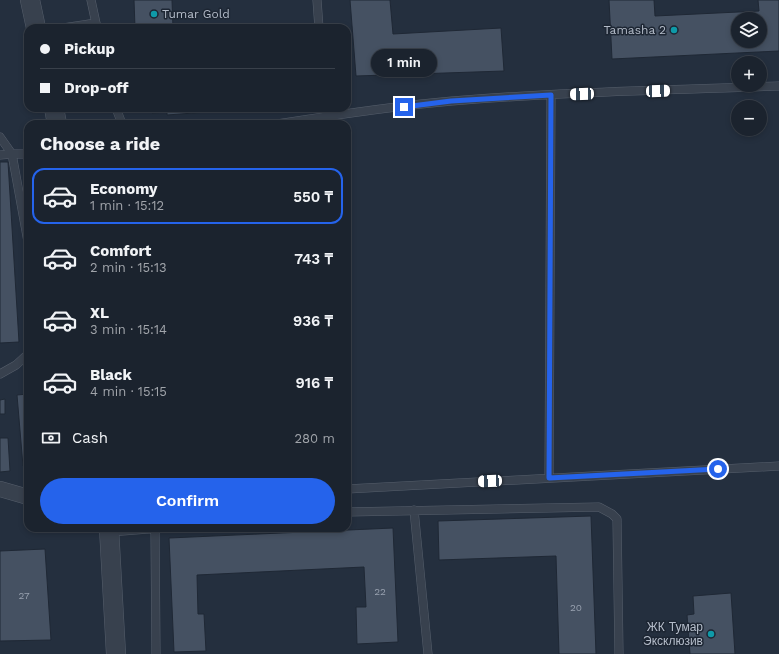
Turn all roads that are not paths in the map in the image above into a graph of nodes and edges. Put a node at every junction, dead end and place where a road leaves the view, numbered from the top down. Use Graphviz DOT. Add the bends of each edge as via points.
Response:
graph roads {
  1 [pos="30,0"];
  2 [pos="91,0"];
  3 [pos="317,0"];
  4 [pos="35,24"];
  5 [pos="96,24"];
  6 [pos="319,24"];
  7 [pos="779,86"];
  8 [pos="551,95"];
  9 [pos="351,110"];
  10 [pos="326,112"];
  11 [pos="293,120"];
  12 [pos="0,136"];
  13 [pos="12,154"];
  14 [pos="24,154"];
  15 [pos="0,155"];
  16 [pos="24,220"];
  17 [pos="24,358"];
  18 [pos="0,374"];
  19 [pos="779,466"];
  20 [pos="549,478"];
  21 [pos="0,489"];
  22 [pos="351,489"];
  23 [pos="24,496"];
  24 [pos="414,510"];
  25 [pos="351,512"];
  26 [pos="110,532"];
  27 [pos="155,532"];
  28 [pos="116,654"];
  29 [pos="156,654"];
  30 [pos="428,654"];
  31 [pos="619,654"];
  1 -- 4 [label="street"];
  2 -- 5 [label="lane"];
  3 -- 6 [label="lane"];
  7 -- 8 [label="lane"];
  8 -- 9 [label="lane"];
  8 -- 20 [label="lane"];
  10 -- 11 [label="lane"];
  12 -- 13 [label="lane"];
  13 -- 14 [label="lane"];
  13 -- 15 [label="lane"];
  13 -- 16 [label="lane"];
  17 -- 18 [label="lane"];
  19 -- 20 [label="lane"];
  20 -- 22 [label="lane"];
  21 -- 23 [label="street"];
  24 -- 25 [label="lane"];
  24 -- 30 [label="lane"];
  24 -- 31 [label="lane" via="599,507 612,514 617,519"];
  26 -- 28 [label="street"];
  27 -- 29 [label="lane"];
}
